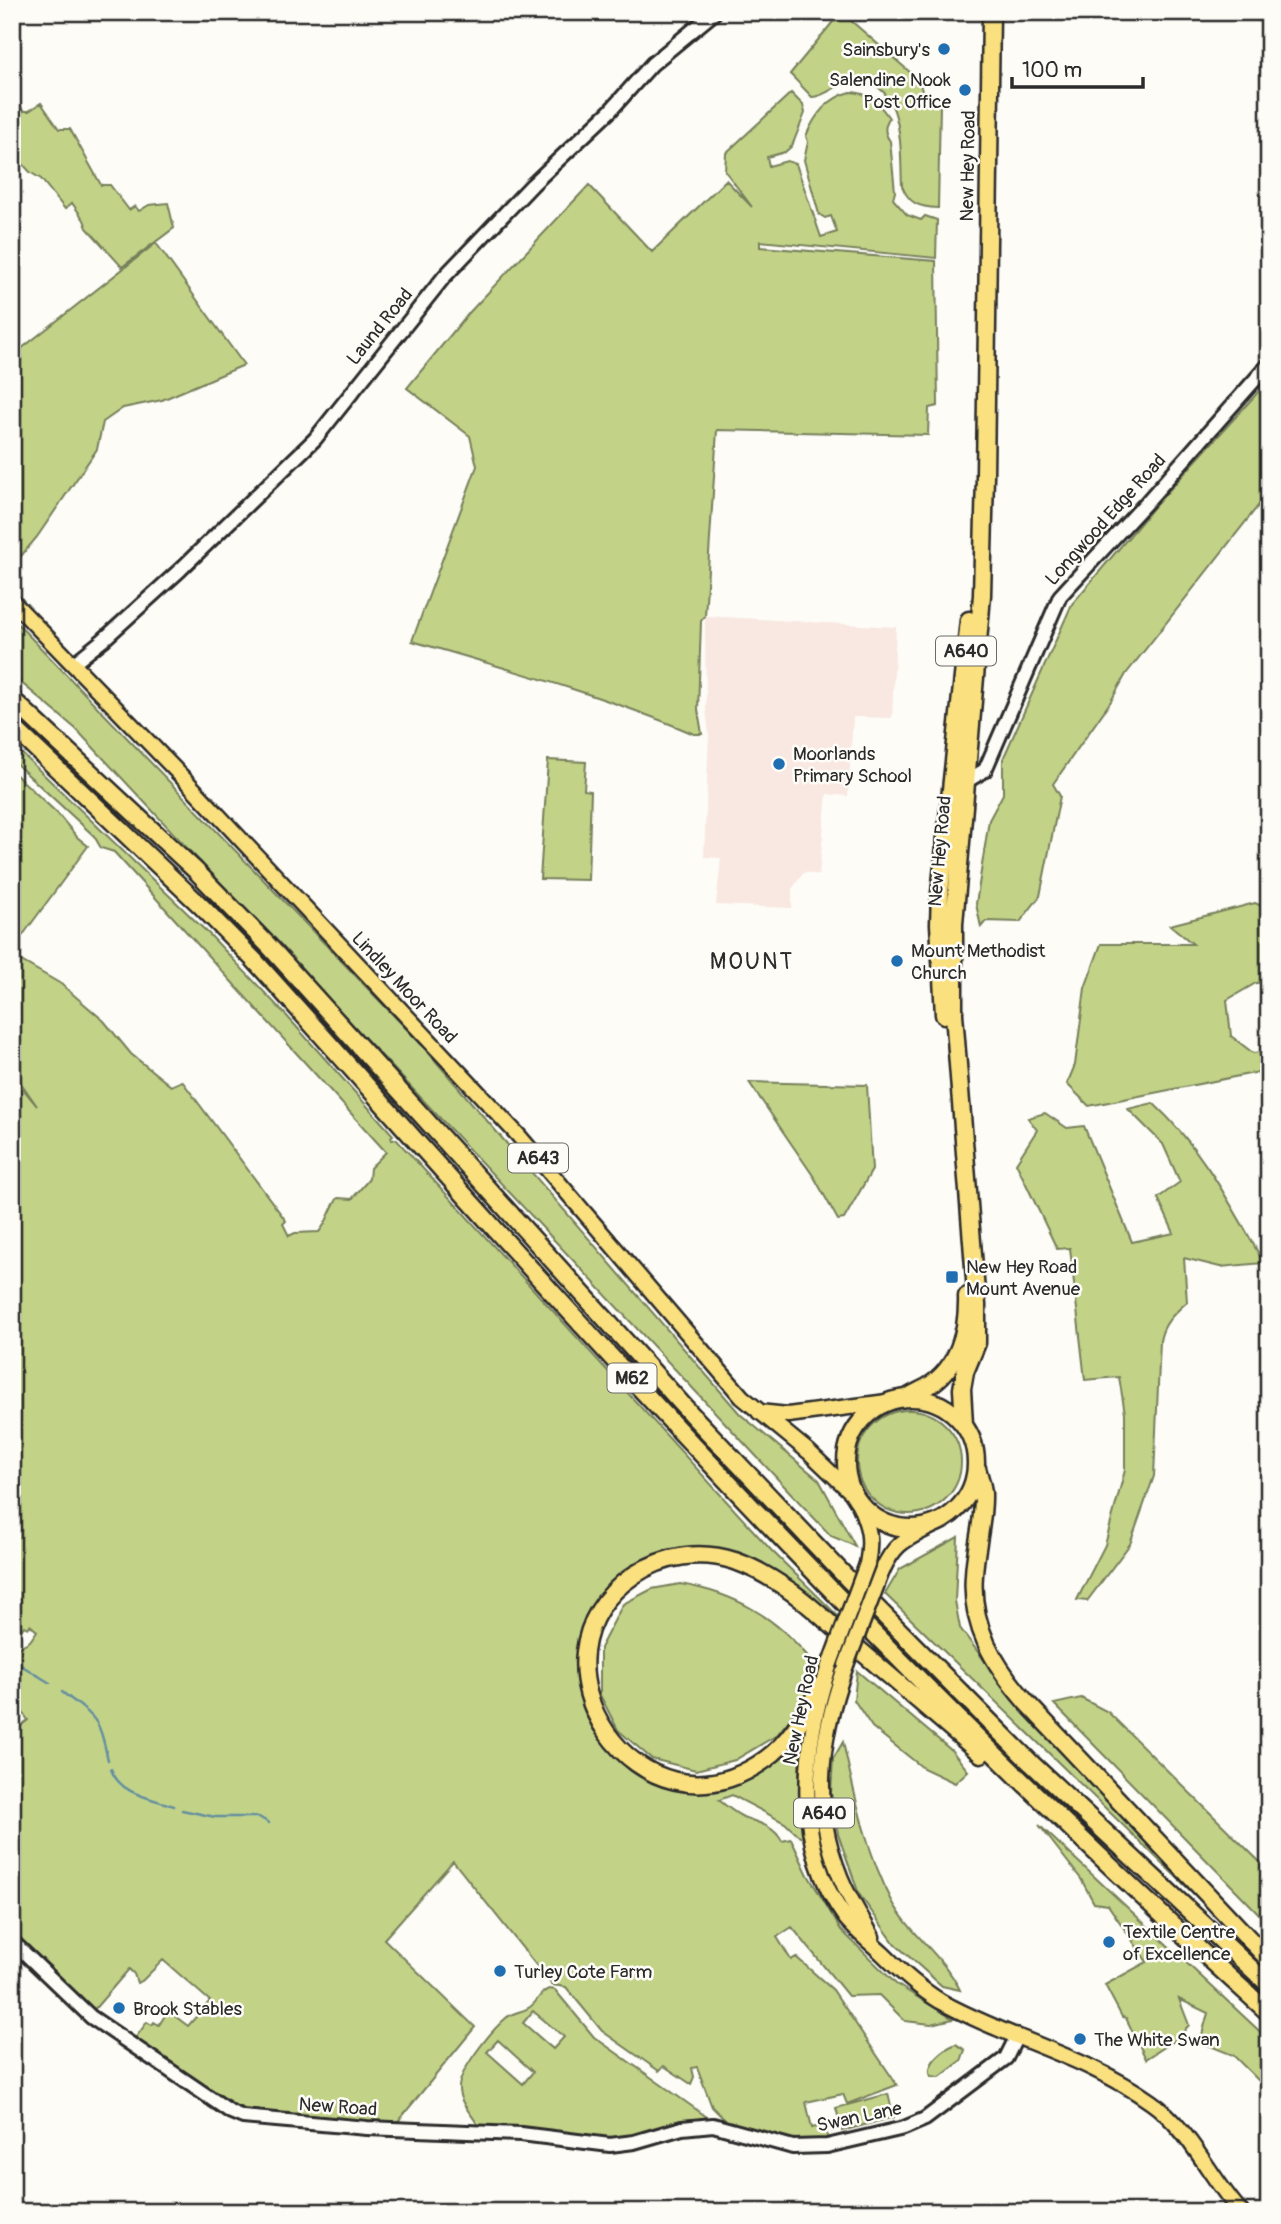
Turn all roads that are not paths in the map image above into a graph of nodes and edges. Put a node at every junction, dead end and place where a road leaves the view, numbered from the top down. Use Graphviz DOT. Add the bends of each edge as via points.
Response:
graph roads {
  1 [pos="715,12"];
  2 [pos="991,12"];
  3 [pos="1269,364"];
  4 [pos="12,601"];
  5 [pos="73,664"];
  6 [pos="12,699"];
  7 [pos="12,726"];
  8 [pos="962,748"];
  9 [pos="989,761"];
  10 [pos="959,785"];
  11 [pos="935,1381"];
  12 [pos="964,1383"];
  13 [pos="907,1398"];
  14 [pos="887,1402"];
  15 [pos="758,1412"];
  16 [pos="964,1424"];
  17 [pos="977,1468"];
  18 [pos="856,1499"];
  19 [pos="932,1526"];
  20 [pos="823,1683"];
  21 [pos="1094,1851"];
  22 [pos="12,1941"];
  23 [pos="881,1952"];
  24 [pos="1269,1960"];
  25 [pos="1269,1985"];
  26 [pos="1269,2013"];
  27 [pos="1017,2036"];
  28 [pos="718,2126"];
  29 [pos="1241,2212"];
  1 -- 5 [label="street, Laund Road" via="652,64 444,277 315,439 180,570"];
  2 -- 8 [label="highway, New Hey Road / A640" via="982,596"];
  3 -- 9 [label="street, Longwood Edge Road" via="1060,596"];
  4 -- 5 [label="main road, Lindley Moor Road / A643"];
  5 -- 15 [label="main road, Lindley Moor Road / A643" via="518,1135"];
  6 -- 25 [label="highway, M62" via="195,870 269,946 691,1413 847,1578 1031,1763"];
  7 -- 21 [label="highway, M62" via="255,961 692,1445 945,1706"];
  8 -- 9 [label="street"];
  8 -- 10 [label="highway, New Hey Road / A640"];
  9 -- 10 [label="street, Longwood Edge Road" via="985,770"];
  10 -- 11 [label="highway, New Hey Road / A640" via="939,924 967,1300 961,1346"];
  10 -- 12 [label="highway, New Hey Road / A640" via="954,1014 977,1305 977,1343"];
  11 -- 12 [label="highway"];
  11 -- 13 [label="highway, New Hey Road / A640"];
  12 -- 16 [label="highway, New Hey Road / A640"];
  13 -- 14 [label="highway, A640"];
  13 -- 16 [label="highway, A640" via="934,1402"];
  14 -- 15 [label="main road" via="788,1415"];
  14 -- 18 [label="highway, A640" via="861,1421 846,1453 846,1474"];
  15 -- 18 [label="main road, Lindley Moor Road / A643" via="809,1452"];
  16 -- 17 [label="highway, A640"];
  17 -- 19 [label="highway, A640" via="961,1507"];
  17 -- 24 [label="highway" via="983,1494 974,1599 978,1623 996,1663 1026,1702"];
  18 -- 19 [label="highway" via="889,1525 906,1529"];
  18 -- 20 [label="main road, New Hey Road / A640, bridge" via="868,1525 867,1564"];
  19 -- 23 [label="main road, New Hey Road / A640, bridge" via="900,1542 889,1556 831,1708 823,1752 822,1789 834,1858 846,1890"];
  20 -- 21 [label="highway" via="799,1723 766,1759 732,1776 692,1783 658,1776 610,1740 591,1706 586,1655 605,1604 641,1571 688,1555 708,1555 758,1570 796,1595"];
  20 -- 23 [label="main road, New Hey Road / A640" via="809,1751 807,1788 821,1875 845,1917"];
  21 -- 26 [label="highway, M62"];
  22 -- 28 [label="street, New Road" via="91,2017 243,2117 521,2134 610,2146 690,2126"];
  23 -- 27 [label="main road, New Hey Road / A640" via="939,2000"];
  27 -- 28 [label="street, Swan Lane" via="1006,2058 925,2119 904,2128 844,2143 793,2147"];
  27 -- 29 [label="main road, New Hey Road / A640" via="1121,2082 1153,2104 1178,2126"];
}
